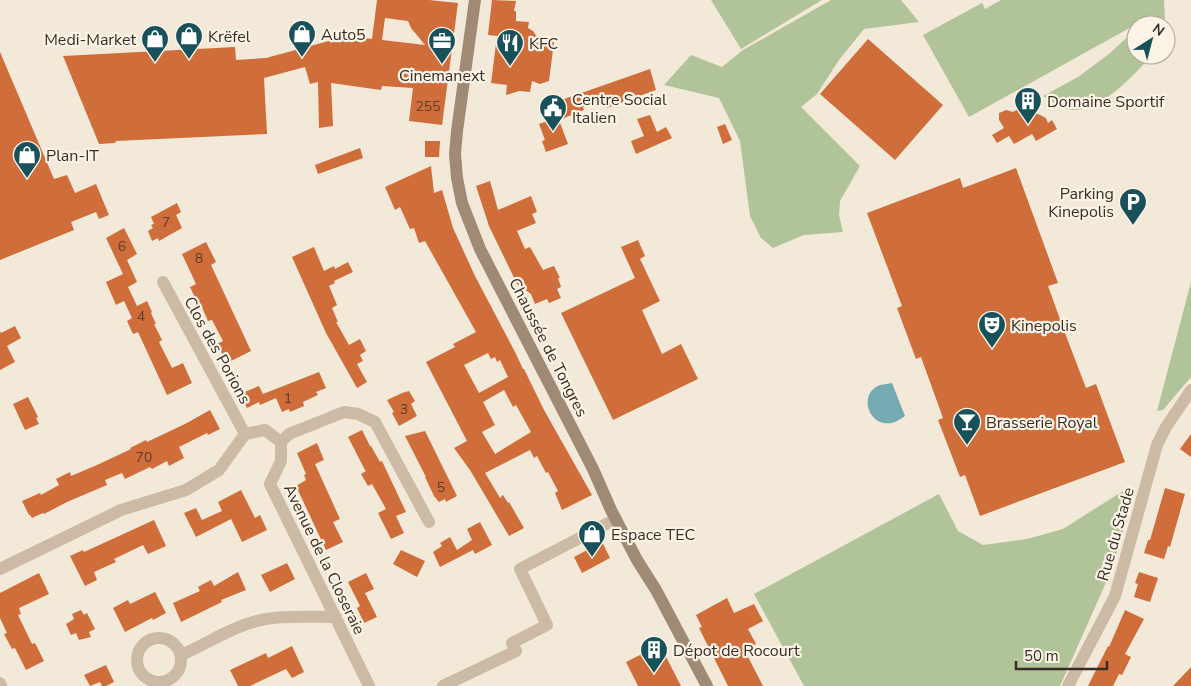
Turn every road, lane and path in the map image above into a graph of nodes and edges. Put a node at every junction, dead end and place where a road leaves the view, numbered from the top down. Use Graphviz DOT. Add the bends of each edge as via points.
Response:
graph roads {
  1 [pos="475,0"];
  2 [pos="162,282"];
  3 [pos="1191,390"];
  4 [pos="245,434"];
  5 [pos="281,442"];
  6 [pos="616,519"];
  7 [pos="429,522"];
  8 [pos="0,568"];
  9 [pos="336,617"];
  10 [pos="181,655"];
  11 [pos="369,686"];
  12 [pos="443,686"];
  13 [pos="707,686"];
  14 [pos="1068,686"];
  1 -- 6 [label="main road, Chaussée de Tongres" via="456,146 462,203 480,249"];
  2 -- 4 [label="street, Clos des Porions"];
  3 -- 14 [label="street, Rue du Stade" via="1157,445 1115,596"];
  4 -- 5 [label="street" via="264,430"];
  4 -- 8 [label="street" via="220,470 186,490 121,510"];
  5 -- 7 [label="street" via="290,434 344,412 376,422"];
  5 -- 9 [label="street, Avenue de la Closeraie" via="281,461 270,484"];
  6 -- 12 [label="street" via="520,569 547,625 512,643 516,651"];
  6 -- 13 [label="main road, Chaussée de Tongres"];
  9 -- 10 [label="street" via="283,617 255,622"];
  9 -- 11 [label="street, Avenue de la Closeraie"];
}
